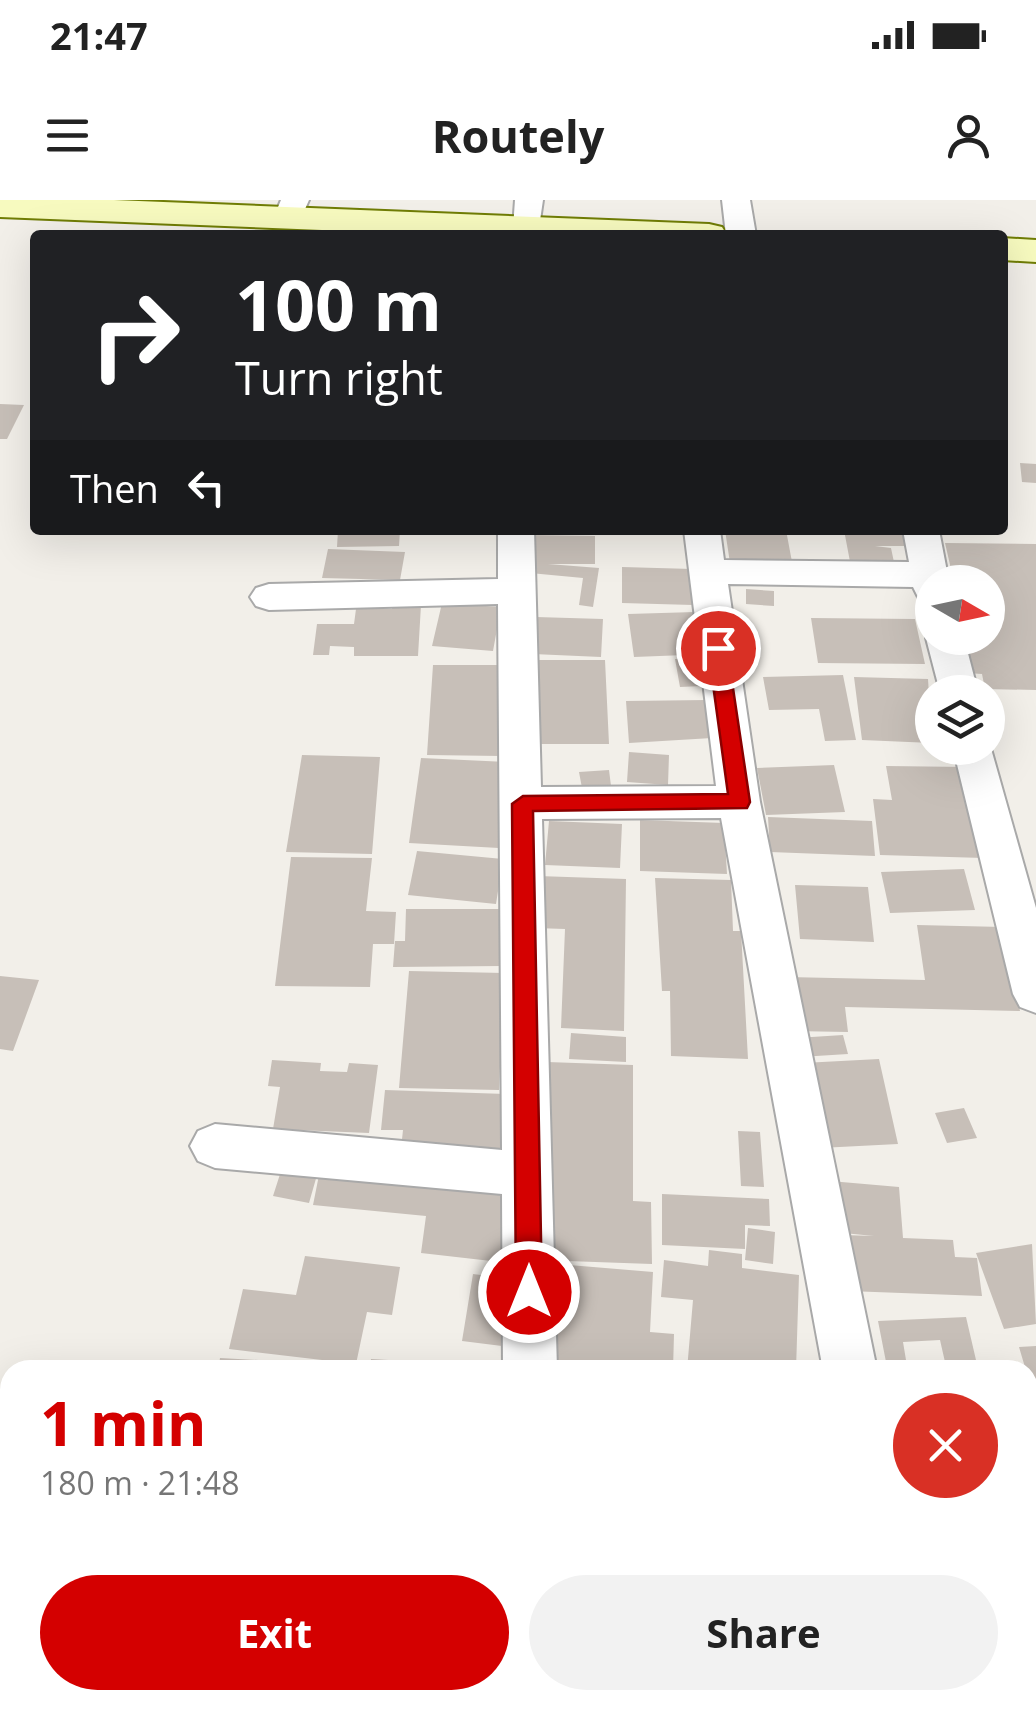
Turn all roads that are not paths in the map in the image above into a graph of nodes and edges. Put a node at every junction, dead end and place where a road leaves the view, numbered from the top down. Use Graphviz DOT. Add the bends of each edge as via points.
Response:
graph roads {
  1 [pos="736,200"];
  2 [pos="0,206"];
  3 [pos="291,210"];
  4 [pos="528,214"];
  5 [pos="623,230"];
  6 [pos="740,230"];
  7 [pos="1008,249"];
  8 [pos="1036,250"];
  9 [pos="516,535"];
  10 [pos="923,535"];
  11 [pos="704,551"];
  12 [pos="927,565"];
  13 [pos="915,581"];
  14 [pos="519,591"];
  15 [pos="270,598"];
  16 [pos="977,765"];
  17 [pos="739,802"];
  18 [pos="523,804"];
  19 [pos="1036,994"];
  20 [pos="215,1146"];
  21 [pos="528,1174"];
  22 [pos="530,1360"];
  23 [pos="848,1360"];
  1 -- 6 [label="street"];
  2 -- 3 [label="street"];
  3 -- 4 [label="street"];
  4 -- 5 [label="street"];
  7 -- 8 [label="street"];
  9 -- 14 [label="street"];
  10 -- 12 [label="street"];
  11 -- 13 [label="street"];
  11 -- 17 [label="street"];
  14 -- 15 [label="street"];
  14 -- 18 [label="street"];
  16 -- 19 [label="street"];
  17 -- 18 [label="street"];
  17 -- 23 [label="street"];
  18 -- 21 [label="street"];
  20 -- 21 [label="street"];
  21 -- 22 [label="street"];
}
